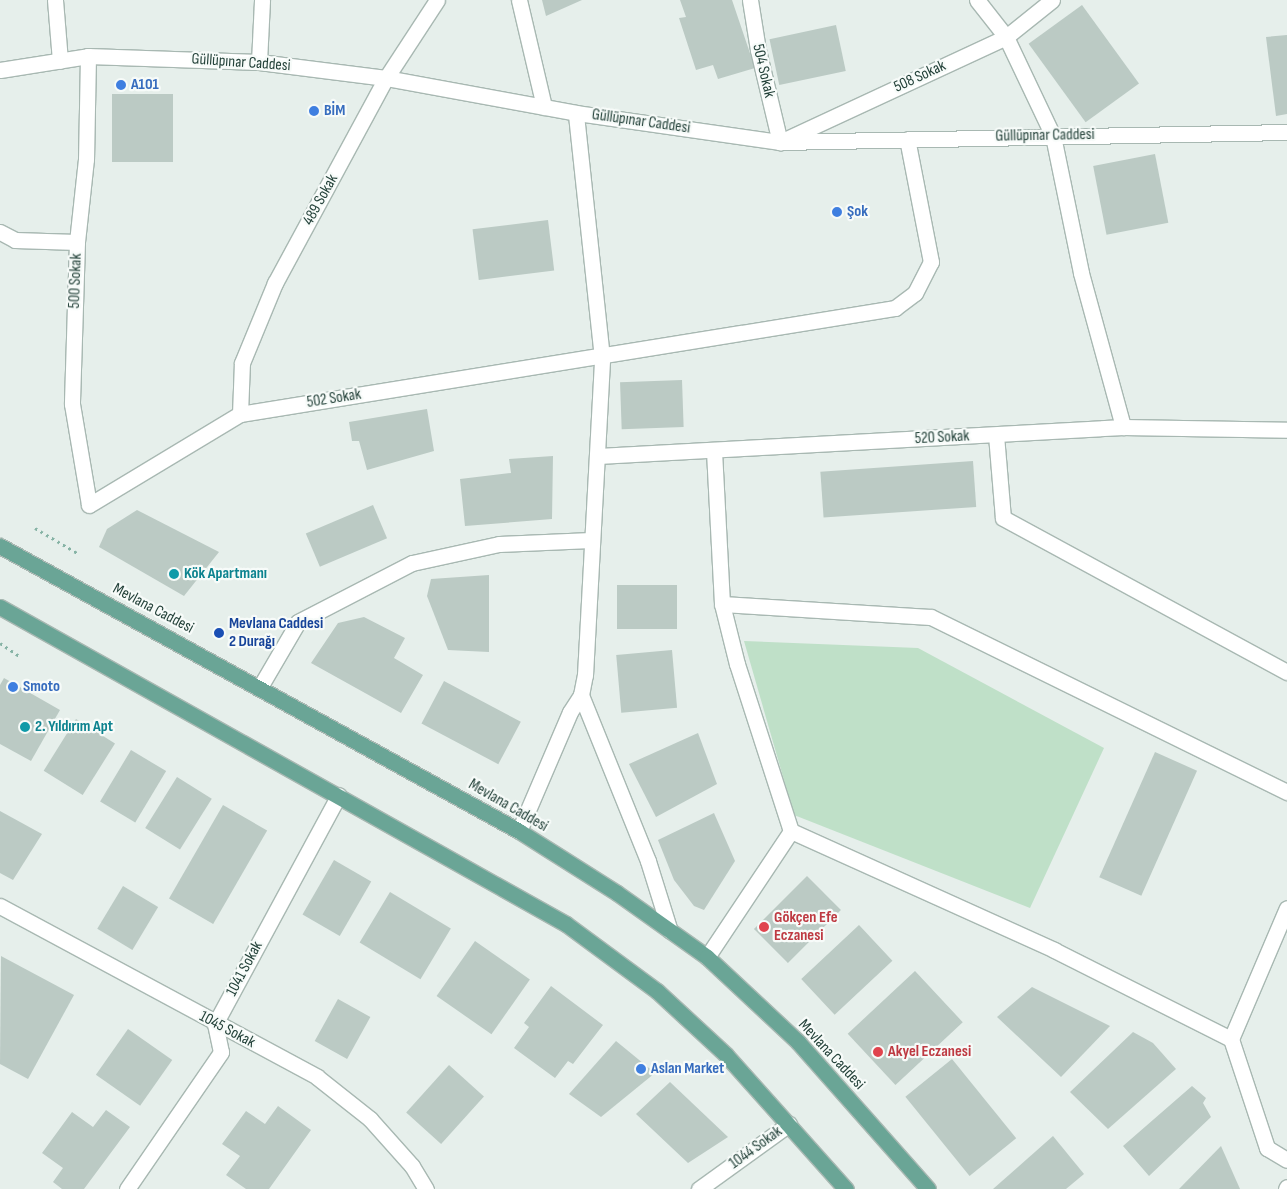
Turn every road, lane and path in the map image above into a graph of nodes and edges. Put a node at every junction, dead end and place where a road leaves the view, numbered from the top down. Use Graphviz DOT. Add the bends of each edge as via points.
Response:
graph roads {
  1 [pos="55,0"];
  2 [pos="262,0"];
  3 [pos="437,0"];
  4 [pos="519,0"];
  5 [pos="750,0"];
  6 [pos="977,0"];
  7 [pos="1052,0"];
  8 [pos="1006,37"];
  9 [pos="88,56"];
  10 [pos="60,61"];
  11 [pos="259,62"];
  12 [pos="0,70"];
  13 [pos="386,78"];
  14 [pos="544,107"];
  15 [pos="576,112"];
  16 [pos="1287,132"];
  17 [pos="1053,136"];
  18 [pos="907,139"];
  19 [pos="780,142"];
  20 [pos="0,232"];
  21 [pos="78,242"];
  22 [pos="602,358"];
  23 [pos="240,414"];
  24 [pos="1122,428"];
  25 [pos="1287,430"];
  26 [pos="996,435"];
  27 [pos="714,451"];
  28 [pos="598,456"];
  29 [pos="90,505"];
  30 [pos="35,528"];
  31 [pos="591,540"];
  32 [pos="0,546"];
  33 [pos="79,554"];
  34 [pos="722,604"];
  35 [pos="0,607"];
  36 [pos="0,644"];
  37 [pos="21,657"];
  38 [pos="1287,672"];
  39 [pos="260,687"];
  40 [pos="582,695"];
  41 [pos="1287,792"];
  42 [pos="339,795"];
  43 [pos="519,831"];
  44 [pos="791,831"];
  45 [pos="0,906"];
  46 [pos="1287,908"];
  47 [pos="670,931"];
  48 [pos="707,958"];
  49 [pos="215,1024"];
  50 [pos="1231,1039"];
  51 [pos="789,1124"];
  52 [pos="1287,1160"];
  53 [pos="127,1189"];
  54 [pos="426,1189"];
  55 [pos="699,1189"];
  56 [pos="846,1189"];
  57 [pos="928,1189"];
  1 -- 10 [label="street"];
  2 -- 11 [label="street"];
  3 -- 13 [label="street, 489 Sokak"];
  4 -- 14 [label="street"];
  5 -- 19 [label="street, 504 Sokak" via="758,50"];
  6 -- 8 [label="street"];
  7 -- 8 [label="street, 508 Sokak"];
  8 -- 17 [label="street"];
  8 -- 19 [label="street, 508 Sokak"];
  9 -- 10 [label="street, Güllüpınar Caddesi"];
  9 -- 11 [label="street, Güllüpınar Caddesi"];
  9 -- 21 [label="street, 500 Sokak" via="86,159"];
  10 -- 12 [label="street, Güllüpınar Caddesi"];
  11 -- 13 [label="street, Güllüpınar Caddesi"];
  13 -- 14 [label="street, Güllüpınar Caddesi"];
  13 -- 23 [label="street, 489 Sokak" via="275,283 242,364"];
  14 -- 15 [label="street, Güllüpınar Caddesi"];
  15 -- 19 [label="street, Güllüpınar Caddesi"];
  15 -- 22 [label="street"];
  16 -- 17 [label="street, Güllüpınar Caddesi"];
  17 -- 18 [label="street, Güllüpınar Caddesi"];
  17 -- 24 [label="street" via="1081,273"];
  18 -- 19 [label="street, Güllüpınar Caddesi"];
  18 -- 22 [label="street, 502 Sokak" via="931,262 923,283 906,302 883,312"];
  20 -- 21 [label="street" via="15,240"];
  21 -- 29 [label="street, 500 Sokak" via="72,404"];
  22 -- 23 [label="street, 502 Sokak"];
  22 -- 28 [label="street"];
  23 -- 29 [label="street, 502 Sokak"];
  24 -- 25 [label="street, 520 Sokak"];
  24 -- 26 [label="street, 520 Sokak"];
  26 -- 27 [label="street, 520 Sokak"];
  26 -- 38 [label="street" via="1003,518"];
  27 -- 28 [label="street, 520 Sokak"];
  27 -- 34 [label="street"];
  28 -- 31 [label="street"];
  30 -- 33 [label="path"];
  31 -- 39 [label="street" via="499,544 412,563 298,622"];
  31 -- 40 [label="street"];
  32 -- 39 [label="main road, Mevlana Caddesi"];
  34 -- 41 [label="street" via="931,617"];
  34 -- 44 [label="street" via="737,664"];
  35 -- 42 [label="main road"];
  36 -- 37 [label="path"];
  39 -- 43 [label="main road, Mevlana Caddesi"];
  40 -- 43 [label="street" via="570,712"];
  40 -- 47 [label="street" via="648,862"];
  42 -- 49 [label="street, 1041 Sokak"];
  42 -- 51 [label="main road" via="566,924 657,991 726,1055"];
  43 -- 47 [label="main road, Mevlana Caddesi"];
  44 -- 48 [label="street"];
  44 -- 50 [label="street" via="1054,950"];
  45 -- 49 [label="street, 1045 Sokak"];
  46 -- 50 [label="street"];
  47 -- 48 [label="main road, Mevlana Caddesi"];
  48 -- 57 [label="main road, Mevlana Caddesi" via="798,1042"];
  49 -- 53 [label="street" via="221,1052"];
  49 -- 54 [label="street, 1045 Sokak" via="317,1077 370,1119 412,1166"];
  50 -- 52 [label="street" via="1267,1148"];
  51 -- 55 [label="street, 1044 Sokak"];
  51 -- 56 [label="main road"];
}
